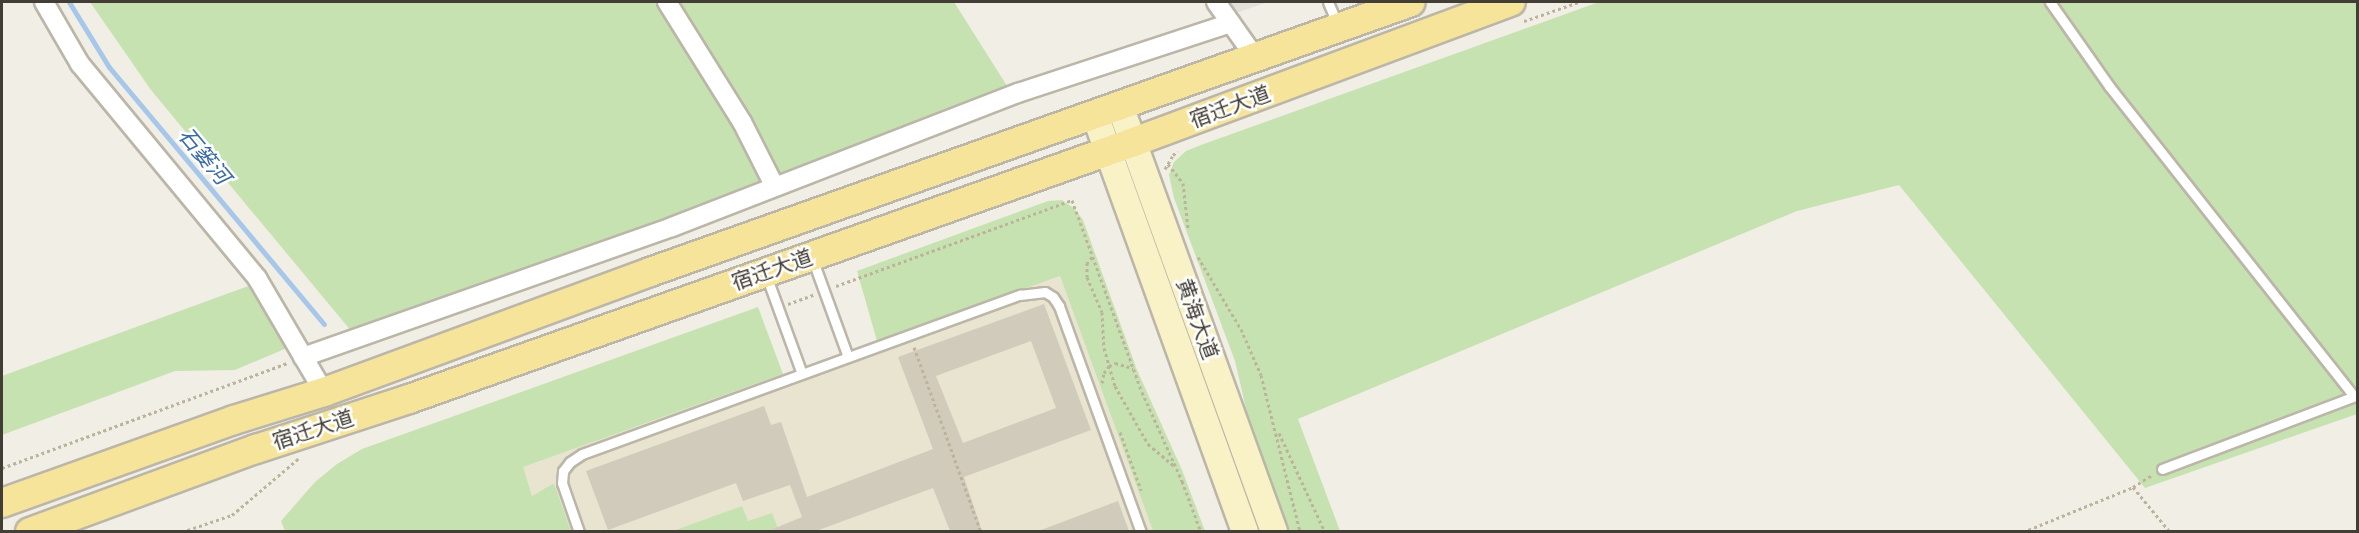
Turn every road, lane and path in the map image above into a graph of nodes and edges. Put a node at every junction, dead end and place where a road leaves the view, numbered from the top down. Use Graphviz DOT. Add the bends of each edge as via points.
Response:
graph roads {
  1 [pos="44,2"];
  2 [pos="667,2"];
  3 [pos="1216,2"];
  4 [pos="1328,2"];
  5 [pos="1579,2"];
  6 [pos="2050,2"];
  7 [pos="1397,4"];
  8 [pos="1517,12"];
  9 [pos="1231,23"];
  10 [pos="1339,27"];
  11 [pos="1255,57"];
  12 [pos="1108,110"];
  13 [pos="1121,146"];
  14 [pos="1181,149"];
  15 [pos="1168,164"];
  16 [pos="1165,169"];
  17 [pos="774,185"];
  18 [pos="1188,229"];
  19 [pos="1195,249"];
  20 [pos="812,256"];
  21 [pos="1092,257"];
  22 [pos="765,272"];
  23 [pos="824,291"];
  24 [pos="778,308"];
  25 [pos="910,335"];
  26 [pos="303,357"];
  27 [pos="848,357"];
  28 [pos="1109,366"];
  29 [pos="1133,368"];
  30 [pos="802,374"];
  31 [pos="324,392"];
  32 [pos="1105,392"];
  33 [pos="2356,396"];
  34 [pos="1276,426"];
  35 [pos="1119,431"];
  36 [pos="303,456"];
  37 [pos="2,468"];
  38 [pos="1176,468"];
  39 [pos="2162,469"];
  40 [pos="2133,487"];
  41 [pos="1143,496"];
  42 [pos="2,503"];
  43 [pos="30,531"];
  44 [pos="182,531"];
  45 [pos="579,531"];
  46 [pos="981,531"];
  47 [pos="1141,531"];
  48 [pos="1201,531"];
  49 [pos="1245,531"];
  50 [pos="1274,531"];
  51 [pos="1300,531"];
  52 [pos="1325,531"];
  53 [pos="2023,531"];
  54 [pos="2170,531"];
  1 -- 26 [label="street" via="80,64 257,278"];
  2 -- 17 [label="street" via="742,122"];
  3 -- 9 [label="street"];
  4 -- 10 [label="lane"];
  5 -- 8 [label="path"];
  6 -- 33 [label="lane" via="2109,86"];
  7 -- 10 [label="main road, 宿迁大道"];
  8 -- 13 [label="main road, 宿迁大道"];
  9 -- 11 [label="street"];
  9 -- 17 [label="street" via="1018,93"];
  10 -- 11 [label="main road, 宿迁大道"];
  11 -- 12 [label="main road, 宿迁大道"];
  12 -- 13 [label="main road, 黄海大道"];
  12 -- 31 [label="main road, 宿迁大道"];
  13 -- 20 [label="main road, 宿迁大道"];
  13 -- 49 [label="main road, 黄海大道"];
  13 -- 50 [label="main road, 黄海大道"];
  14 -- 15 [label="path"];
  15 -- 16 [label="path"];
  15 -- 18 [label="path" via="1183,183"];
  17 -- 26 [label="street" via="660,231"];
  19 -- 34 [label="path" via="1253,352"];
  20 -- 22 [label="main road, 宿迁大道"];
  20 -- 23 [label="lane"];
  21 -- 23 [label="path" via="1072,200"];
  21 -- 28 [label="path" via="1087,263 1087,277 1102,312"];
  21 -- 29 [label="path"];
  22 -- 24 [label="lane"];
  22 -- 43 [label="main road, 宿迁大道"];
  23 -- 24 [label="path"];
  23 -- 27 [label="lane"];
  24 -- 30 [label="lane"];
  25 -- 27 [label="lane"];
  25 -- 46 [label="path"];
  25 -- 47 [label="lane" via="1020,295 1045,292 1053,297"];
  26 -- 31 [label="street"];
  26 -- 37 [label="path"];
  27 -- 30 [label="lane"];
  28 -- 29 [label="path" via="1115,363"];
  28 -- 32 [label="path" via="1102,382"];
  28 -- 38 [label="path" via="1136,427 1148,444"];
  29 -- 38 [label="path"];
  30 -- 45 [label="lane" via="582,454 570,462 563,471 562,483"];
  31 -- 42 [label="main road, 宿迁大道"];
  33 -- 39 [label="lane"];
  34 -- 51 [label="path"];
  34 -- 52 [label="path"];
  35 -- 41 [label="path"];
  36 -- 44 [label="path" via="232,515"];
  38 -- 48 [label="path"];
  39 -- 40 [label="path"];
  40 -- 53 [label="path"];
  40 -- 54 [label="path"];
}
